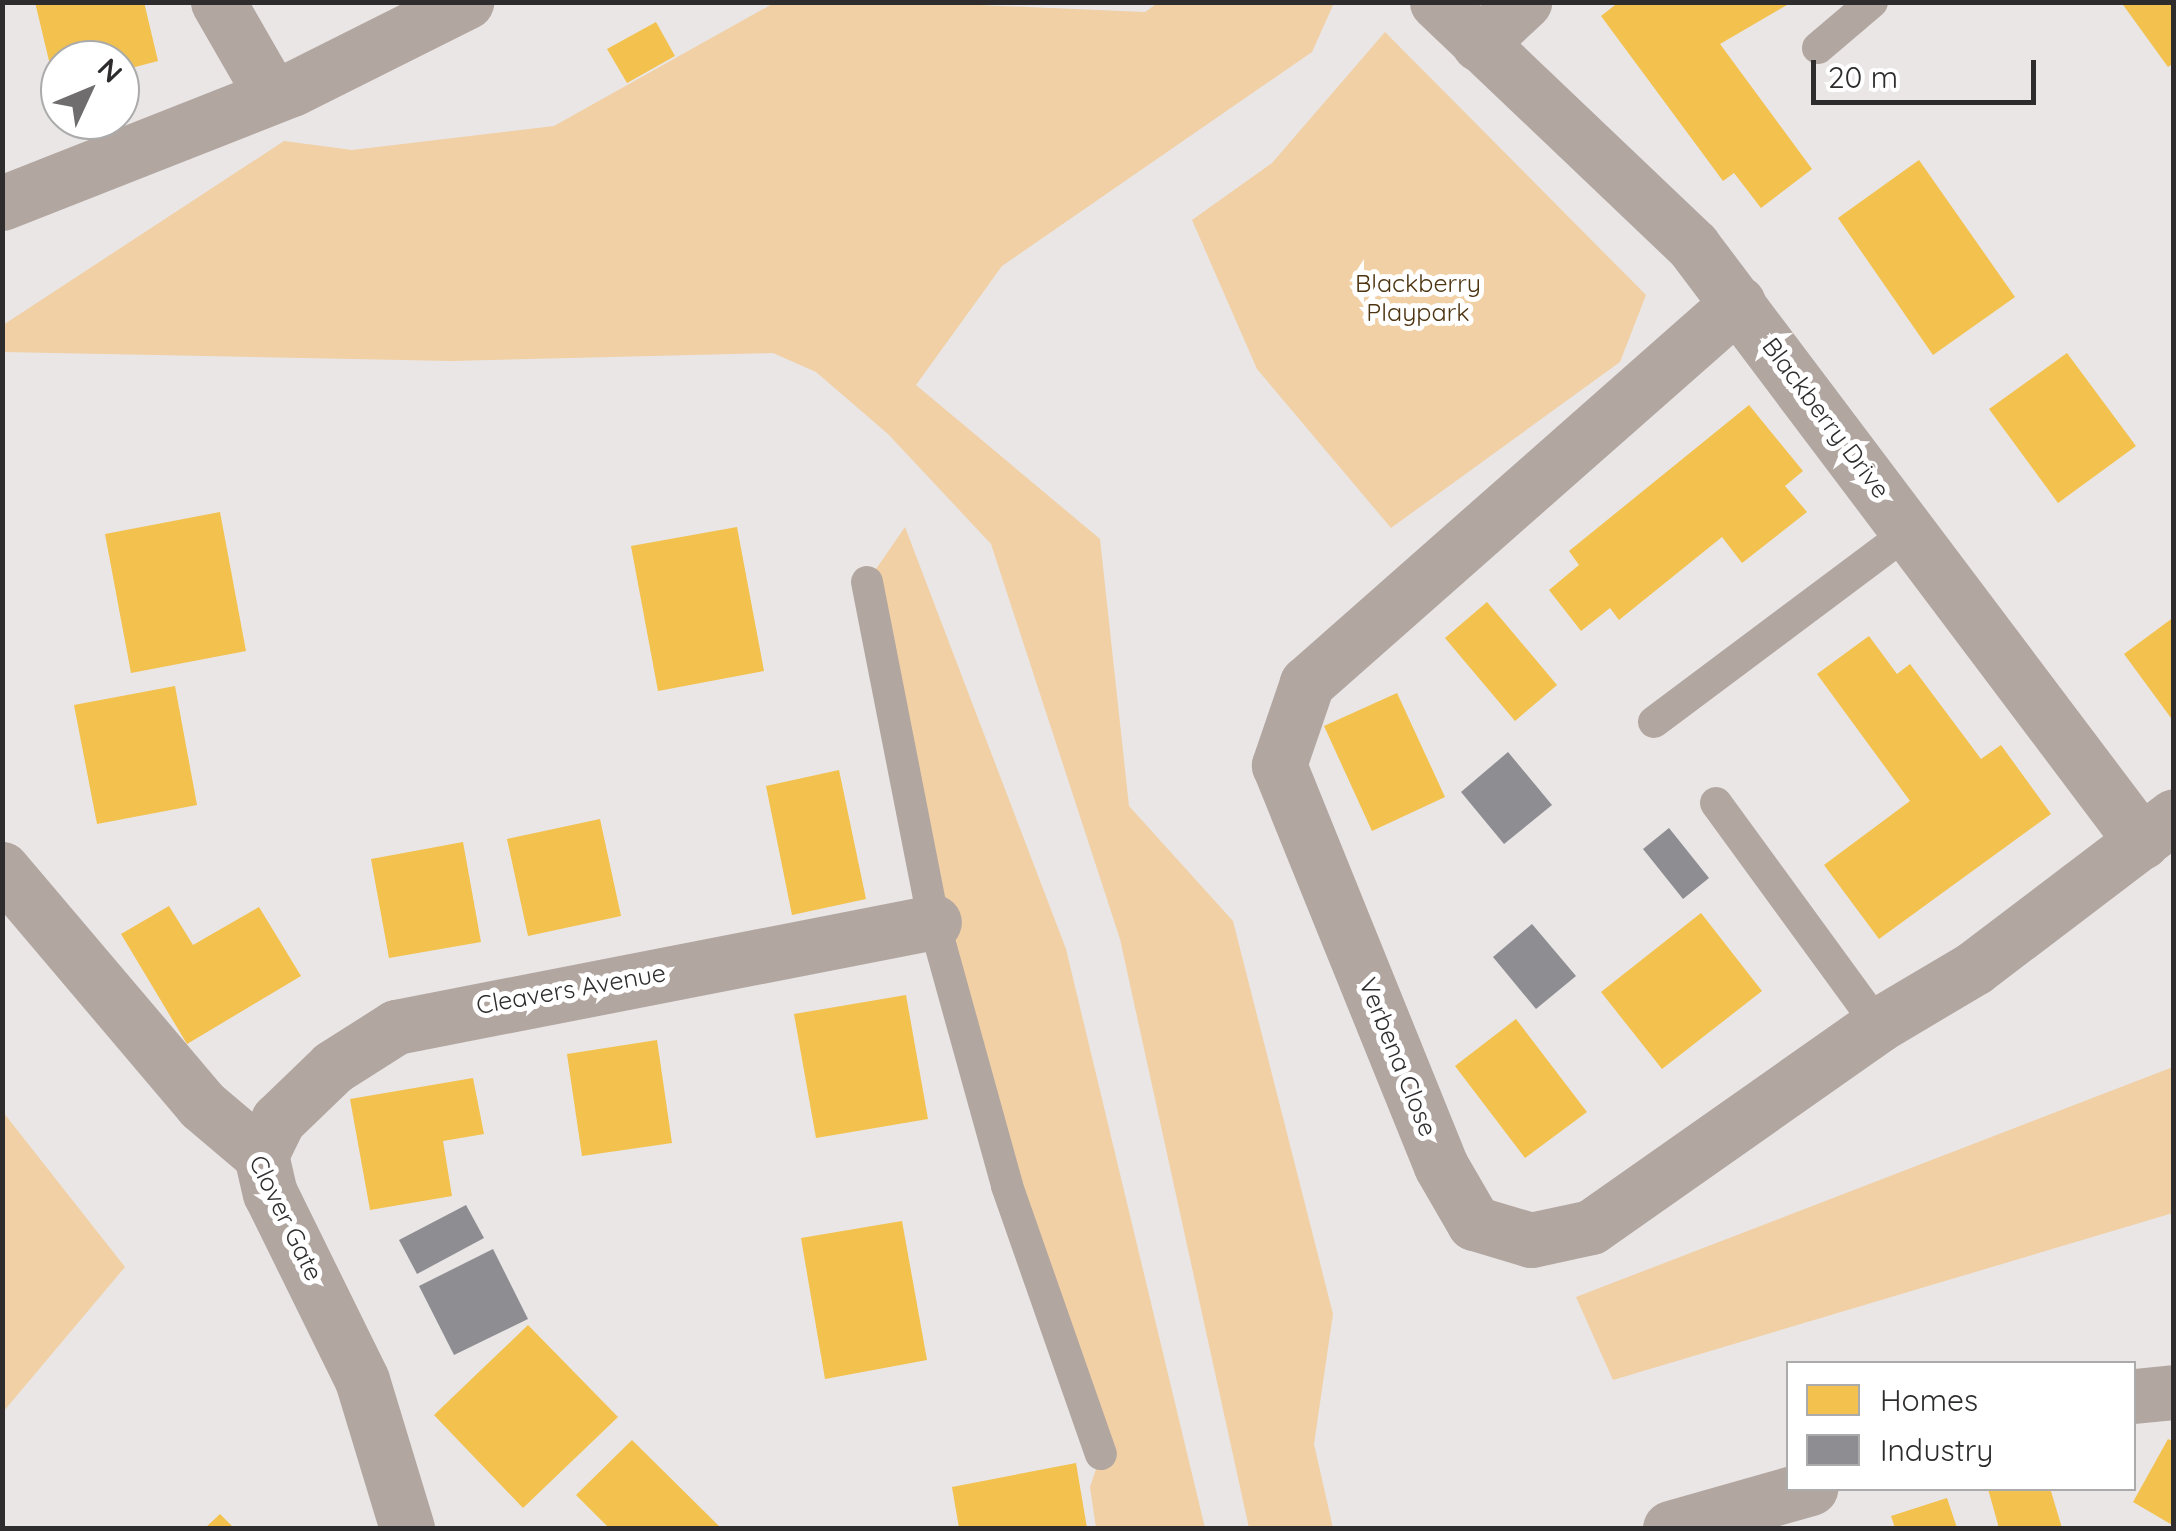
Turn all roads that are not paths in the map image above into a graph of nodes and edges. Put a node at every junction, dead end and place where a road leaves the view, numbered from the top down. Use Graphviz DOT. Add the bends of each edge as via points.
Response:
graph roads {
  1 [pos="218,2"];
  2 [pos="466,2"];
  3 [pos="1437,2"];
  4 [pos="1524,2"];
  5 [pos="1872,2"];
  6 [pos="1479,44"];
  7 [pos="1818,48"];
  8 [pos="272,96"];
  9 [pos="2,203"];
  10 [pos="1738,303"];
  11 [pos="1911,530"];
  12 [pos="867,582"];
  13 [pos="1654,722"];
  14 [pos="1716,804"];
  15 [pos="2158,829"];
  16 [pos="2,869"];
  17 [pos="934,922"];
  18 [pos="1878,1024"];
  19 [pos="261,1155"];
  20 [pos="2174,1392"];
  21 [pos="2136,1396"];
  22 [pos="1101,1454"];
  23 [pos="1800,1491"];
  24 [pos="406,1528"];
  25 [pos="1670,1528"];
  1 -- 8 [label="street"];
  2 -- 8 [label="street"];
  3 -- 6 [label="street, Blackberry Drive"];
  4 -- 6 [label="street"];
  5 -- 7 [label="lane"];
  6 -- 10 [label="street, Blackberry Drive" via="1694,246"];
  8 -- 9 [label="street"];
  10 -- 11 [label="street, Blackberry Drive"];
  10 -- 18 [label="street, Verbena Close" via="1306,683 1280,765 1442,1166 1474,1224 1531,1240 1591,1226"];
  11 -- 13 [label="lane"];
  11 -- 15 [label="street, Blackberry Drive"];
  12 -- 17 [label="lane"];
  14 -- 18 [label="lane"];
  15 -- 18 [label="street, Verbena Close" via="1974,968"];
  16 -- 19 [label="street, Clover Gate" via="202,1105"];
  17 -- 19 [label="street, Cleavers Avenue" via="396,1027 333,1066 278,1120"];
  17 -- 22 [label="lane" via="1007,1186"];
  19 -- 24 [label="street, Clover Gate" via="270,1193 362,1380"];
  20 -- 21 [label="street"];
  23 -- 25 [label="street"];
}
